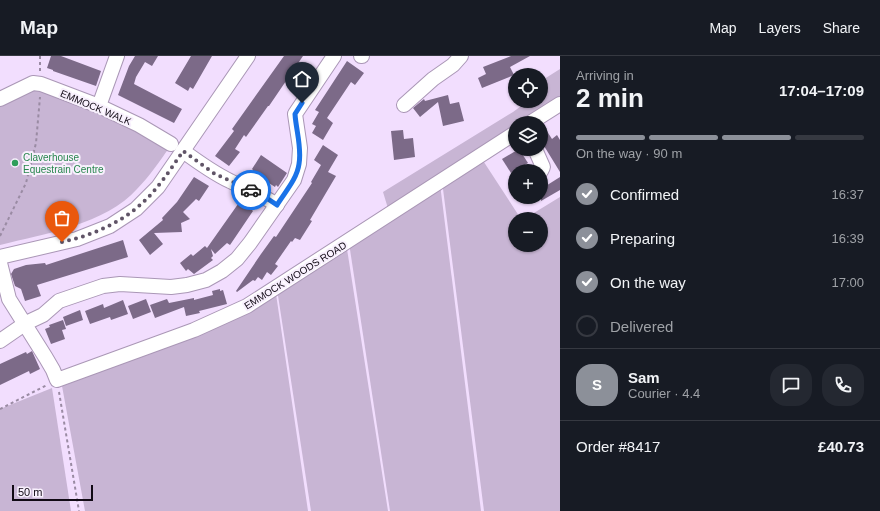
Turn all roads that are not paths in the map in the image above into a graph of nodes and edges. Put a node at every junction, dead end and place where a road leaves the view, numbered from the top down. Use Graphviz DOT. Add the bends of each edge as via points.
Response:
graph roads {
  1 [pos="117,56"];
  2 [pos="248,56"];
  3 [pos="334,56"];
  4 [pos="461,56"];
  5 [pos="0,99"];
  6 [pos="560,104"];
  7 [pos="404,105"];
  8 [pos="99,106"];
  9 [pos="541,116"];
  10 [pos="508,138"];
  11 [pos="177,147"];
  12 [pos="277,205"];
  13 [pos="0,257"];
  14 [pos="0,263"];
  15 [pos="26,323"];
  16 [pos="0,341"];
  1 -- 8 [label="street"];
  2 -- 11 [label="street"];
  3 -- 12 [label="street" via="295,114 300,148 299,164 294,180"];
  4 -- 7 [label="street" via="453,66"];
  5 -- 8 [label="street, EMMOCK WALK" via="33,83"];
  6 -- 9 [label="street"];
  8 -- 11 [label="street, EMMOCK WALK"];
  10 -- 15 [label="street, EMMOCK WOODS ROAD" via="247,306 194,330 56,380 53,370"];
  11 -- 12 [label="street, EMMOCK WALK" via="215,174 262,195"];
  11 -- 13 [label="street" via="158,187 136,209 110,226 77,239"];
  12 -- 15 [label="street" via="236,259 206,280 171,287 120,284 103,286 59,301 43,316"];
  14 -- 15 [label="street" via="10,299"];
  15 -- 16 [label="street"];
}
